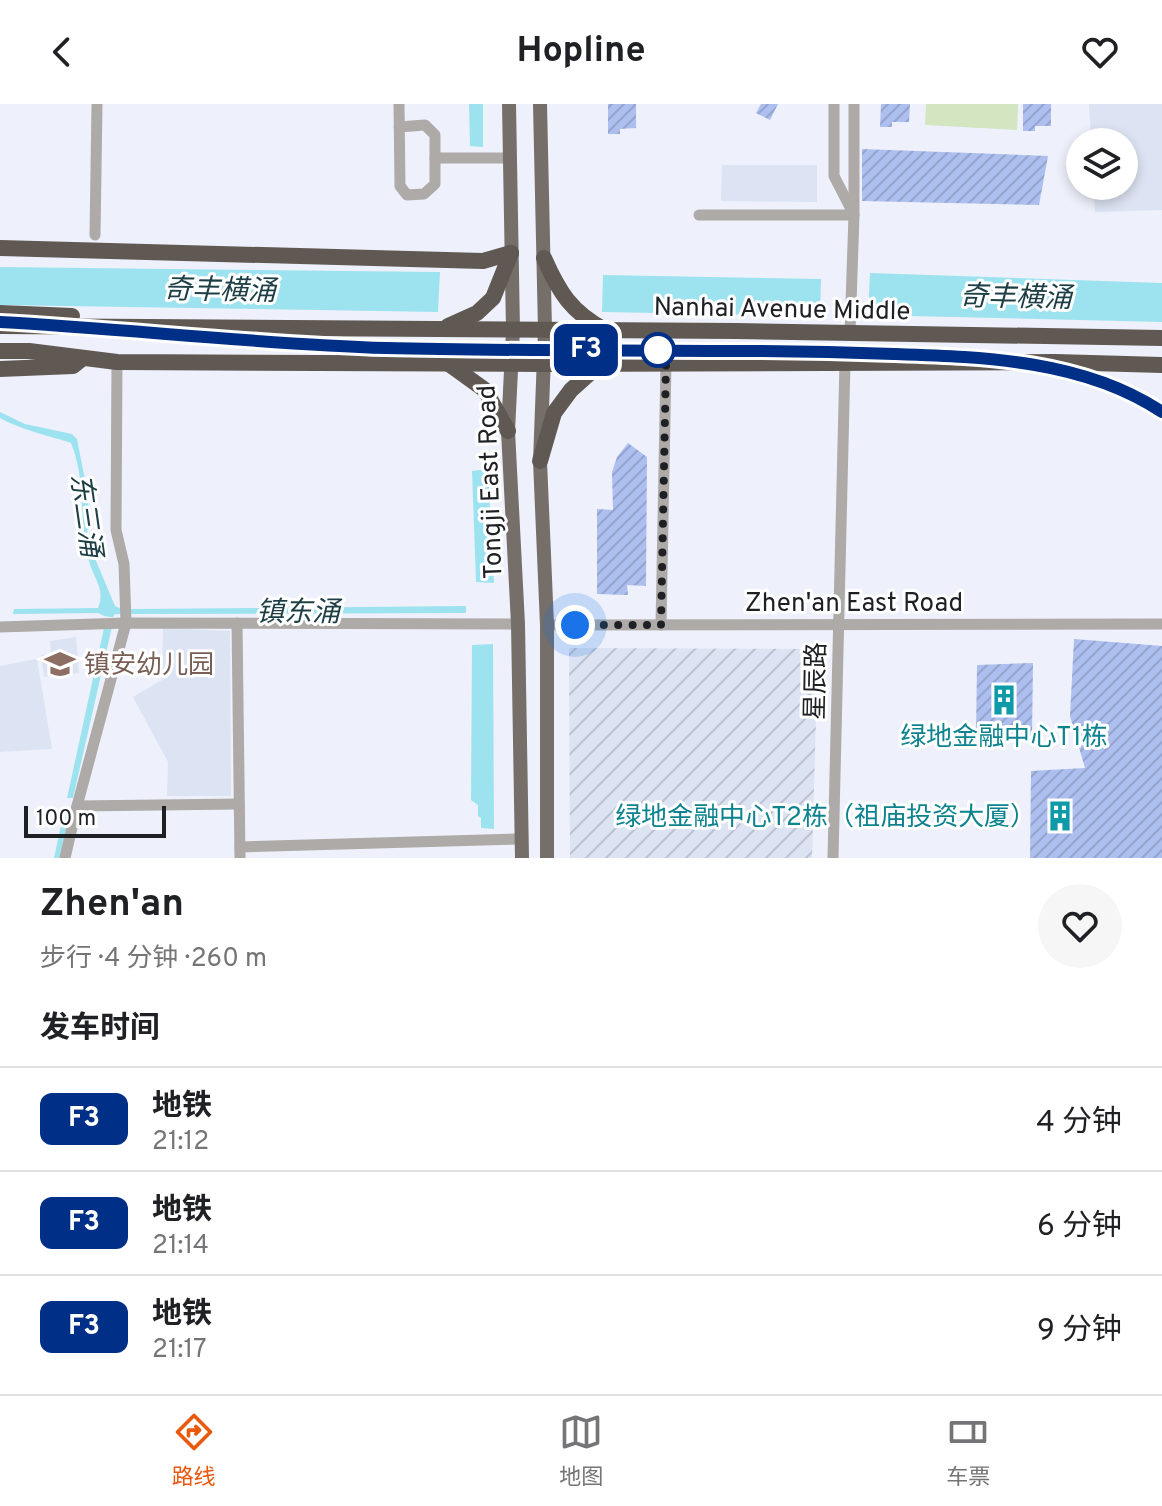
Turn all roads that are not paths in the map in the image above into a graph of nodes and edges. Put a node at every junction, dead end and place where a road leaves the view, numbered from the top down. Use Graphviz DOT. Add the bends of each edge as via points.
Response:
graph roads {
  1 [pos="97,104"];
  2 [pos="399,104"];
  3 [pos="509,104"];
  4 [pos="540,104"];
  5 [pos="834,104"];
  6 [pos="854,104"];
  7 [pos="399,127"];
  8 [pos="435,158"];
  9 [pos="509,158"];
  10 [pos="699,215"];
  11 [pos="854,215"];
  12 [pos="95,235"];
  13 [pos="0,248"];
  14 [pos="511,253"];
  15 [pos="544,258"];
  16 [pos="0,313"];
  17 [pos="0,326"];
  18 [pos="119,327"];
  19 [pos="439,329"];
  20 [pos="513,330"];
  21 [pos="545,330"];
  22 [pos="607,330"];
  23 [pos="850,333"];
  24 [pos="1042,335"];
  25 [pos="1162,338"];
  26 [pos="0,351"];
  27 [pos="84,357"];
  28 [pos="117,362"];
  29 [pos="845,362"];
  30 [pos="1035,362"];
  31 [pos="447,363"];
  32 [pos="666,363"];
  33 [pos="511,364"];
  34 [pos="544,364"];
  35 [pos="600,364"];
  36 [pos="1162,365"];
  37 [pos="0,369"];
  38 [pos="508,431"];
  39 [pos="540,461"];
  40 [pos="126,623"];
  41 [pos="237,623"];
  42 [pos="518,624"];
  43 [pos="839,624"];
  44 [pos="1162,624"];
  45 [pos="547,625"];
  46 [pos="661,625"];
  47 [pos="0,627"];
  48 [pos="239,804"];
  49 [pos="77,806"];
  50 [pos="521,839"];
  51 [pos="240,852"];
  52 [pos="65,858"];
  53 [pos="522,858"];
  54 [pos="547,858"];
  55 [pos="833,858"];
  1 -- 12 [label="street"];
  2 -- 7 [label="street"];
  3 -- 9 [label="main road, Tongji East Road"];
  4 -- 15 [label="main road, Tongji East Road"];
  5 -- 11 [label="street" via="834,176"];
  6 -- 11 [label="street"];
  7 -- 8 [label="street" via="425,125 435,135"];
  7 -- 8 [label="street" via="400,186 407,195 424,194 435,184"];
  8 -- 9 [label="street"];
  9 -- 14 [label="main road, Tongji East Road"];
  10 -- 11 [label="street"];
  11 -- 23 [label="street"];
  13 -- 14 [label="highway" via="483,261"];
  14 -- 19 [label="highway" via="493,298 477,313"];
  14 -- 20 [label="main road, Tongji East Road"];
  15 -- 21 [label="main road, Tongji East Road"];
  15 -- 22 [label="highway" via="565,299 588,321"];
  16 -- 18 [label="highway" via="100,317"];
  17 -- 18 [label="highway, Nanhai Avenue Middle"];
  18 -- 19 [label="highway, Nanhai Avenue Middle"];
  19 -- 20 [label="highway, Nanhai Avenue Middle"];
  20 -- 21 [label="highway, Nanhai Avenue Middle"];
  20 -- 33 [label="main road, Tongji East Road"];
  21 -- 22 [label="highway, Nanhai Avenue Middle"];
  21 -- 34 [label="main road, Tongji East Road"];
  22 -- 23 [label="highway, Nanhai Avenue Middle"];
  23 -- 24 [label="highway, Nanhai Avenue Middle"];
  24 -- 25 [label="highway, Nanhai Avenue Middle"];
  24 -- 30 [label="highway" via="1041,355"];
  26 -- 27 [label="highway, Nanhai Avenue Middle"];
  27 -- 28 [label="highway, Nanhai Avenue Middle"];
  27 -- 37 [label="highway" via="73,366"];
  28 -- 31 [label="highway, Nanhai Avenue Middle"];
  28 -- 40 [label="street" via="116,530 124,564"];
  29 -- 30 [label="highway, Nanhai Avenue Middle"];
  29 -- 32 [label="highway, Nanhai Avenue Middle"];
  29 -- 43 [label="street, 星辰路"];
  30 -- 36 [label="highway, Nanhai Avenue Middle"];
  31 -- 33 [label="highway, Nanhai Avenue Middle"];
  31 -- 38 [label="highway" via="485,390"];
  32 -- 35 [label="highway, Nanhai Avenue Middle"];
  32 -- 46 [label="street"];
  33 -- 34 [label="highway, Nanhai Avenue Middle"];
  33 -- 38 [label="main road, Tongji East Road"];
  34 -- 35 [label="highway, Nanhai Avenue Middle"];
  34 -- 39 [label="main road, Tongji East Road"];
  35 -- 39 [label="highway" via="554,413"];
  38 -- 42 [label="main road, Tongji East Road"];
  39 -- 45 [label="main road, Tongji East Road"];
  40 -- 41 [label="street"];
  40 -- 47 [label="street"];
  40 -- 49 [label="street"];
  41 -- 42 [label="street"];
  41 -- 48 [label="street"];
  42 -- 50 [label="main road, Tongji East Road"];
  43 -- 44 [label="street, Zhen'an East Road"];
  43 -- 46 [label="street, Zhen'an East Road"];
  43 -- 55 [label="street, 星辰路"];
  45 -- 46 [label="street, Zhen'an East Road"];
  45 -- 54 [label="main road, Tongji East Road"];
  48 -- 49 [label="street"];
  48 -- 51 [label="street"];
  49 -- 52 [label="street"];
  50 -- 51 [label="street"];
  50 -- 53 [label="main road, Tongji East Road"];
}
